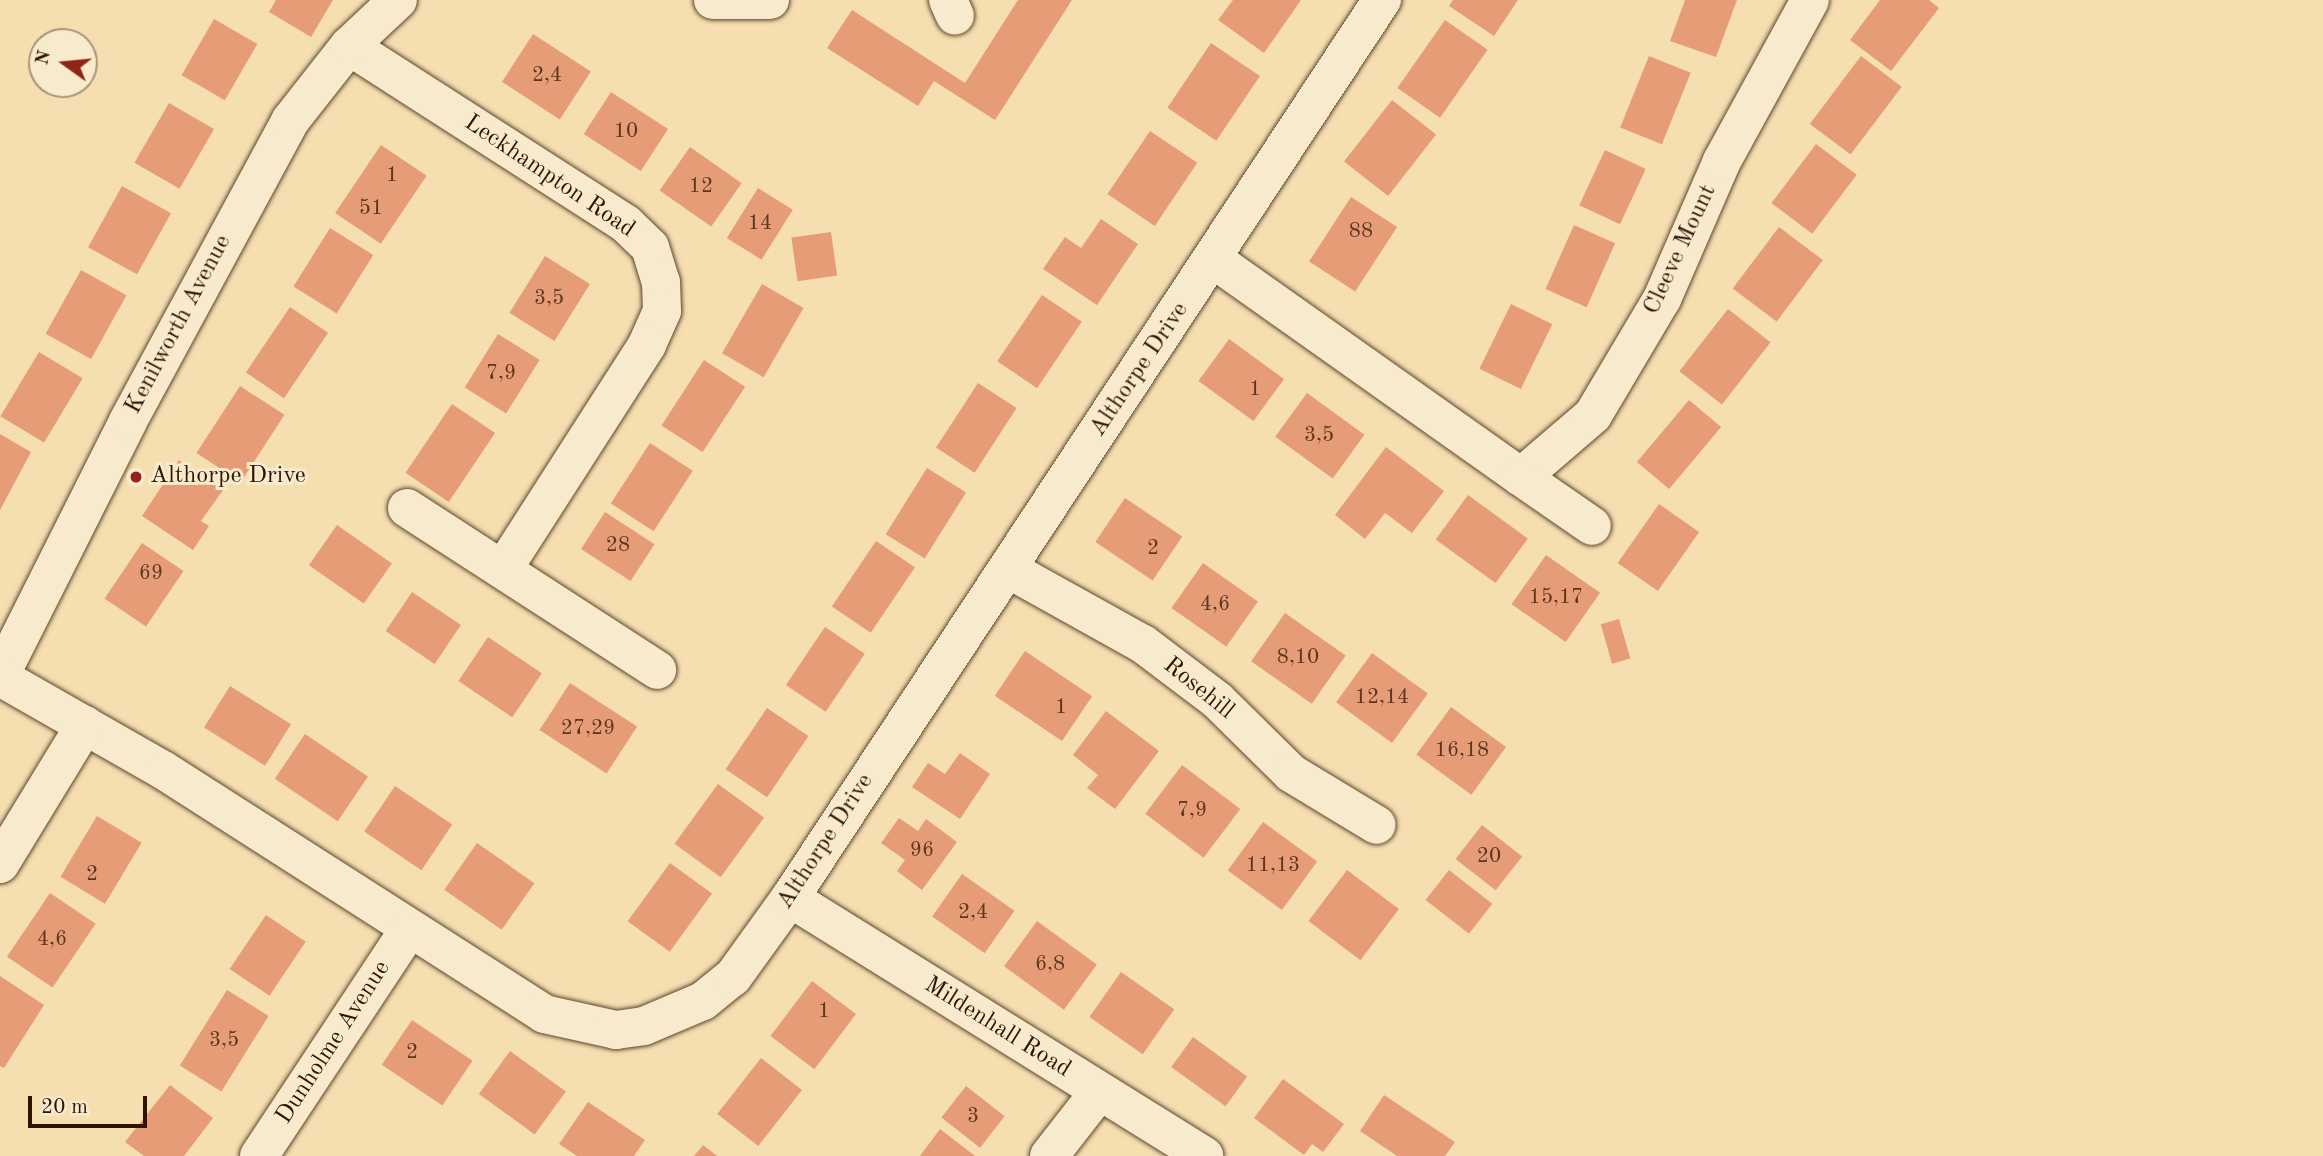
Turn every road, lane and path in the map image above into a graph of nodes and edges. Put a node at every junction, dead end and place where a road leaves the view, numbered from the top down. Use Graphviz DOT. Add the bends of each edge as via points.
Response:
graph roads {
  1 [pos="398,0"];
  2 [pos="713,0"];
  3 [pos="770,0"];
  4 [pos="1382,0"];
  5 [pos="1810,0"];
  6 [pos="349,46"];
  7 [pos="1213,259"];
  8 [pos="1521,477"];
  9 [pos="407,508"];
  10 [pos="1592,526"];
  11 [pos="504,568"];
  12 [pos="1008,569"];
  13 [pos="657,670"];
  14 [pos="0,676"];
  15 [pos="85,725"];
  16 [pos="1377,825"];
  17 [pos="0,864"];
  18 [pos="790,898"];
  19 [pos="408,931"];
  20 [pos="1099,1092"];
  21 [pos="259,1156"];
  22 [pos="1049,1156"];
  23 [pos="1204,1156"];
  1 -- 6 [label="street, Kenilworth Avenue"];
  2 -- 3 [label="street"];
  4 -- 7 [label="street, Althorpe Drive"];
  5 -- 8 [label="street, Cleeve Mount" via="1722,161 1662,299 1593,415"];
  6 -- 11 [label="street, Leckhampton Road" via="626,224 650,247 661,282 662,311 647,345"];
  6 -- 14 [label="street, Kenilworth Avenue" via="278,144 128,421"];
  7 -- 8 [label="street"];
  7 -- 12 [label="street, Althorpe Drive"];
  8 -- 10 [label="street"];
  9 -- 11 [label="street"];
  11 -- 13 [label="street"];
  12 -- 16 [label="street, Rosehill" via="1143,644 1217,700 1292,773"];
  12 -- 18 [label="street, Althorpe Drive"];
  14 -- 15 [label="street, Althorpe Drive"];
  15 -- 17 [label="street"];
  15 -- 19 [label="street, Althorpe Drive" via="163,769"];
  18 -- 19 [label="street, Althorpe Drive" via="733,977 703,1001 644,1026 615,1030 544,1014"];
  18 -- 20 [label="street, Mildenhall Road"];
  19 -- 21 [label="street, Dunholme Avenue"];
  20 -- 22 [label="street"];
  20 -- 23 [label="street, Mildenhall Road"];
}
